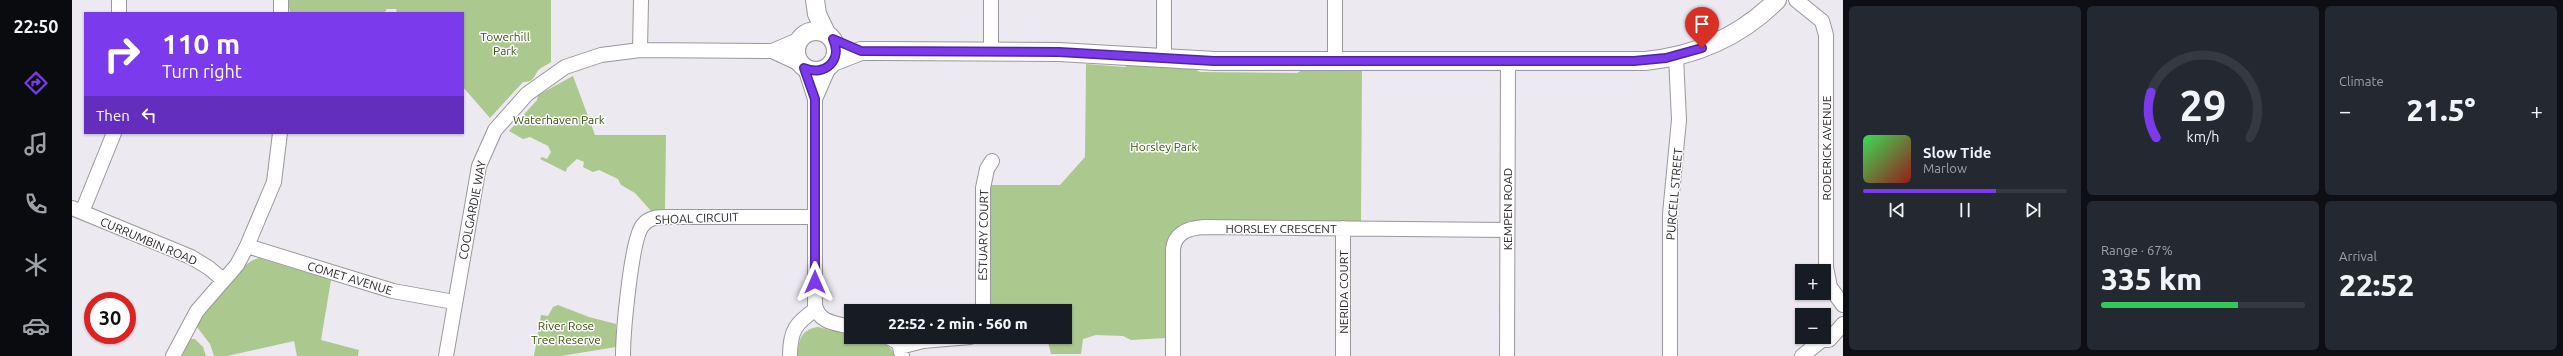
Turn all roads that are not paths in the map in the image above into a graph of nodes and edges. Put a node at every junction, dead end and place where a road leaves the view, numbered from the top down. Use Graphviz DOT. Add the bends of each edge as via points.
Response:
graph roads {
  1 [pos="119,0"];
  2 [pos="281,0"];
  3 [pos="641,0"];
  4 [pos="991,0"];
  5 [pos="1164,0"];
  6 [pos="1335,0"];
  7 [pos="1777,0"];
  8 [pos="1796,0"];
  9 [pos="815,2"];
  10 [pos="119,12"];
  11 [pos="281,12"];
  12 [pos="829,36"];
  13 [pos="800,38"];
  14 [pos="640,50"];
  15 [pos="772,51"];
  16 [pos="861,51"];
  17 [pos="991,52"];
  18 [pos="1676,56"];
  19 [pos="1164,59"];
  20 [pos="1335,61"];
  21 [pos="1508,62"];
  22 [pos="831,64"];
  23 [pos="802,66"];
  24 [pos="815,99"];
  25 [pos="114,134"];
  26 [pos="280,134"];
  27 [pos="992,161"];
  28 [pos="77,210"];
  29 [pos="814,217"];
  30 [pos="1343,228"];
  31 [pos="1507,230"];
  32 [pos="247,246"];
  33 [pos="222,280"];
  34 [pos="454,302"];
  35 [pos="982,304"];
  36 [pos="1843,305"];
  37 [pos="1843,309"];
  38 [pos="818,312"];
  39 [pos="1843,324"];
  40 [pos="844,325"];
  41 [pos="1831,326"];
  42 [pos="1831,338"];
  43 [pos="916,344"];
  44 [pos="1815,344"];
  45 [pos="901,351"];
  46 [pos="174,356"];
  47 [pos="446,356"];
  48 [pos="623,356"];
  49 [pos="790,356"];
  50 [pos="1173,356"];
  51 [pos="1343,356"];
  52 [pos="1508,356"];
  53 [pos="1670,356"];
  54 [pos="1802,356"];
  1 -- 10 [label="street"];
  2 -- 11 [label="street"];
  3 -- 14 [label="street"];
  4 -- 17 [label="street"];
  5 -- 19 [label="street"];
  6 -- 20 [label="street"];
  7 -- 18 [label="street" via="1730,36"];
  8 -- 36 [label="street, RODERICK AVENUE" via="1822,21 1826,35 1826,267 1830,287"];
  9 -- 12 [label="street"];
  9 -- 13 [label="street"];
  12 -- 13 [label="street" via="814,30"];
  12 -- 16 [label="street"];
  12 -- 22 [label="street" via="836,50"];
  13 -- 15 [label="street, COOLGARDIE WAY"];
  13 -- 23 [label="street" via="795,52"];
  14 -- 15 [label="street, COOLGARDIE WAY"];
  14 -- 34 [label="street, COOLGARDIE WAY" via="601,55 565,67 527,94 498,126 487,145 477,176"];
  15 -- 23 [label="street, COOLGARDIE WAY"];
  16 -- 17 [label="street"];
  16 -- 22 [label="street"];
  17 -- 19 [label="street" via="1080,53"];
  18 -- 21 [label="street" via="1634,61"];
  18 -- 53 [label="street, PURCELL STREET" via="1679,120 1670,214"];
  19 -- 20 [label="street"];
  20 -- 21 [label="street"];
  21 -- 31 [label="street, KEMPEN ROAD"];
  22 -- 23 [label="street" via="817,71"];
  22 -- 24 [label="street"];
  23 -- 24 [label="street"];
  24 -- 29 [label="street"];
  25 -- 28 [label="street"];
  26 -- 32 [label="street" via="274,182"];
  27 -- 35 [label="street, ESTUARY COURT" via="987,169 983,188"];
  28 -- 33 [label="street, CURRUMBIN ROAD" via="191,257"];
  29 -- 38 [label="street"];
  29 -- 48 [label="street, SHOAL CIRCUIT" via="672,216 656,217 647,221 638,234 624,319"];
  30 -- 31 [label="street, HORSLEY CRESCENT"];
  30 -- 50 [label="street, HORSLEY CRESCENT" via="1196,228 1182,232 1176,239 1173,249"];
  30 -- 51 [label="street, NERIDA COURT"];
  31 -- 52 [label="street, KEMPEN ROAD"];
  32 -- 33 [label="street" via="236,265"];
  32 -- 34 [label="street, COMET AVENUE" via="394,291"];
  33 -- 46 [label="street" via="198,311"];
  34 -- 47 [label="street, COOLGARDIE WAY"];
  37 -- 41 [label="street"];
  38 -- 40 [label="street" via="824,320"];
  38 -- 49 [label="street" via="798,322 791,342"];
  39 -- 42 [label="street"];
  43 -- 45 [label="street"];
  44 -- 54 [label="street"];
}
